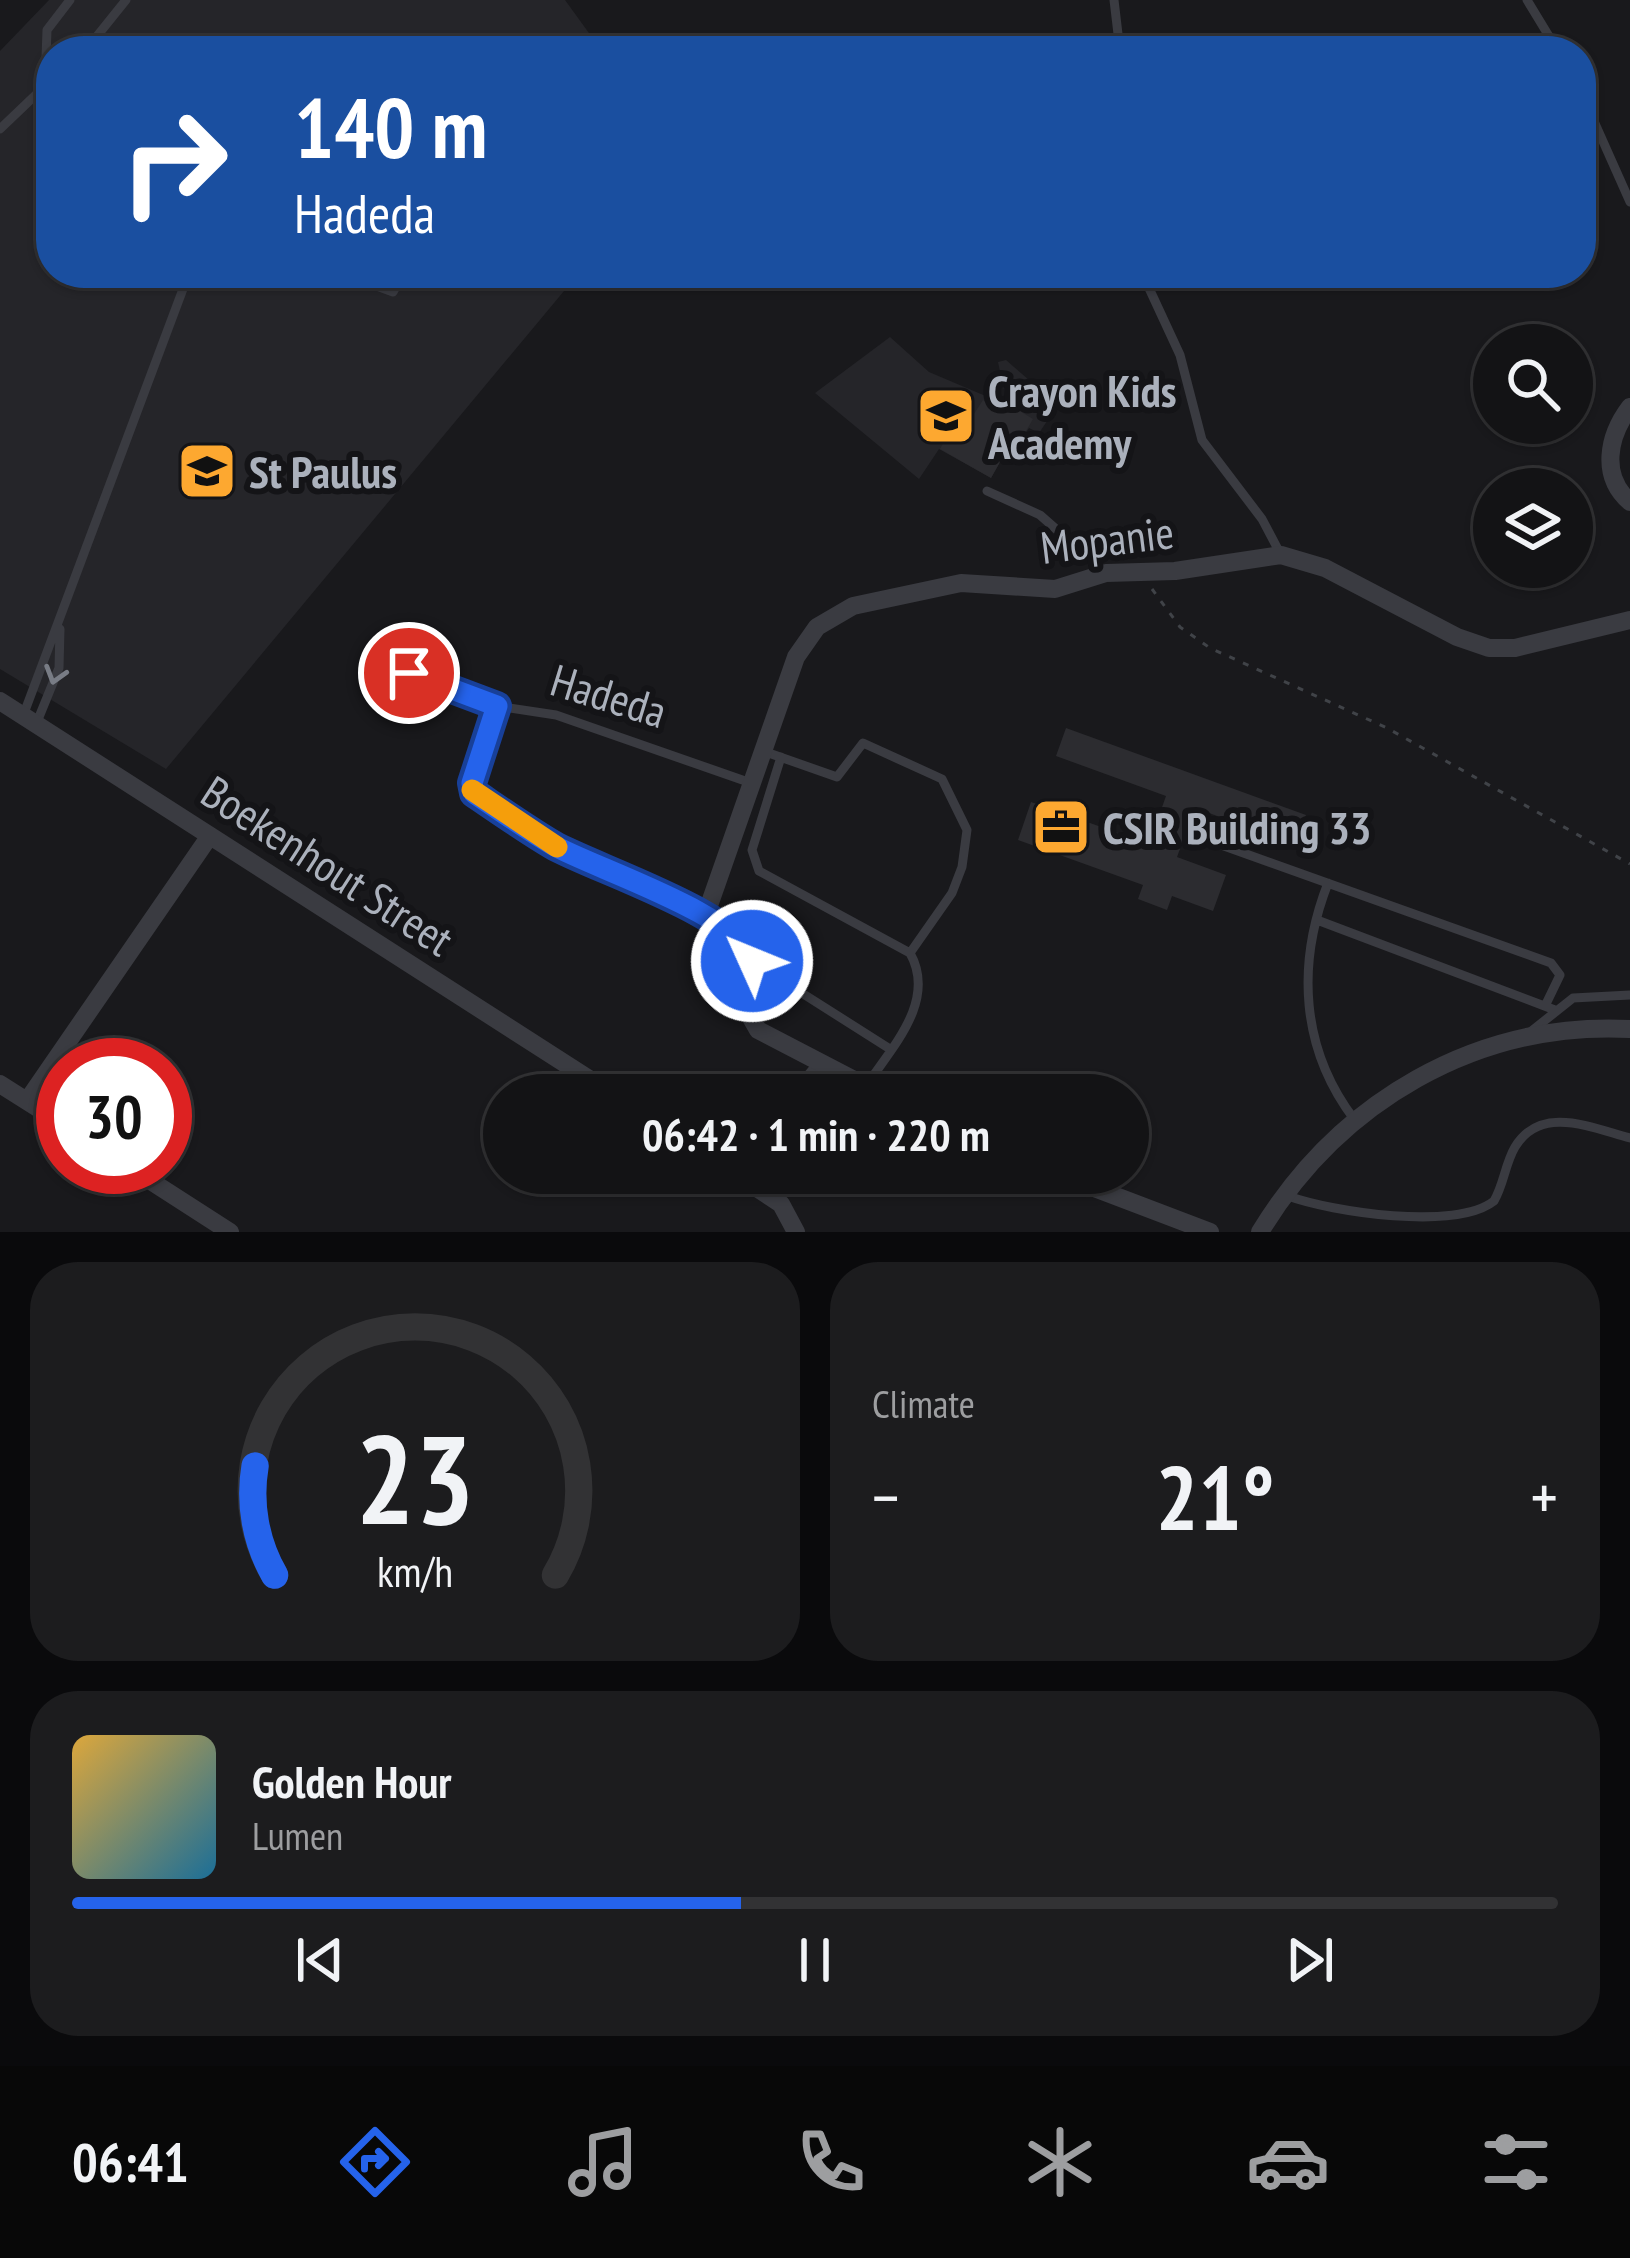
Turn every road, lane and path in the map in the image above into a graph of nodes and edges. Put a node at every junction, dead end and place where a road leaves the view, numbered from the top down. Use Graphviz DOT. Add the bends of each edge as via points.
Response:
graph roads {
  1 [pos="70,0"];
  2 [pos="126,0"];
  3 [pos="1114,0"];
  4 [pos="1527,0"];
  5 [pos="47,36"];
  6 [pos="97,36"];
  7 [pos="1118,36"];
  8 [pos="1549,36"];
  9 [pos="36,95"];
  10 [pos="1596,126"];
  11 [pos="0,129"];
  12 [pos="1630,202"];
  13 [pos="183,288"];
  14 [pos="1149,288"];
  15 [pos="1630,407"];
  16 [pos="987,491"];
  17 [pos="1630,502"];
  18 [pos="1281,555"];
  19 [pos="1106,573"];
  20 [pos="1148,583"];
  21 [pos="1630,620"];
  22 [pos="60,624"];
  23 [pos="409,673"];
  24 [pos="0,701"];
  25 [pos="497,706"];
  26 [pos="30,720"];
  27 [pos="772,754"];
  28 [pos="751,783"];
  29 [pos="209,836"];
  30 [pos="1210,841"];
  31 [pos="1630,865"];
  32 [pos="1328,884"];
  33 [pos="705,917"];
  34 [pos="1317,920"];
  35 [pos="910,953"];
  36 [pos="752,961"];
  37 [pos="1630,995"];
  38 [pos="1550,1007"];
  39 [pos="1630,1029"];
  40 [pos="1525,1037"];
  41 [pos="890,1049"];
  42 [pos="821,1060"];
  43 [pos="840,1070"];
  44 [pos="581,1074"];
  45 [pos="809,1074"];
  46 [pos="836,1074"];
  47 [pos="847,1074"];
  48 [pos="881,1074"];
  49 [pos="0,1084"];
  50 [pos="27,1101"];
  51 [pos="36,1107"];
  52 [pos="1354,1119"];
  53 [pos="1630,1138"];
  54 [pos="171,1194"];
  55 [pos="767,1194"];
  56 [pos="1110,1194"];
  57 [pos="1283,1195"];
  58 [pos="230,1232"];
  59 [pos="796,1232"];
  60 [pos="1210,1232"];
  61 [pos="1259,1232"];
  1 -- 5 [label="lane"];
  2 -- 6 [label="lane"];
  3 -- 7 [label="lane"];
  4 -- 8 [label="lane"];
  9 -- 11 [label="lane"];
  10 -- 12 [label="lane"];
  13 -- 22 [label="lane"];
  14 -- 18 [label="lane" via="1180,355 1202,440"];
  15 -- 17 [label="street" via="1609,464"];
  16 -- 19 [label="lane" via="1040,515"];
  18 -- 19 [label="street, Mopanie"];
  18 -- 21 [label="street, Mopanie" via="1325,568 1489,648"];
  19 -- 27 [label="street, Mopanie" via="1055,589 961,583 833,614 799,652"];
  20 -- 31 [label="path" via="1180,627 1210,647 1387,728"];
  22 -- 26 [label="lane"];
  22 -- 26 [label="lane, one-way" via="58,668"];
  23 -- 25 [label="lane"];
  24 -- 26 [label="street, Boekenhout Street"];
  25 -- 28 [label="lane, Hadeda" via="556,715"];
  25 -- 33 [label="lane, Hadeda" via="474,793 553,845"];
  26 -- 29 [label="street, Boekenhout Street"];
  27 -- 28 [label="street, Mopanie"];
  27 -- 35 [label="lane" via="752,850 759,871"];
  27 -- 35 [label="lane" via="837,777 863,743 947,785 967,830 962,867"];
  28 -- 33 [label="street, Mopanie"];
  29 -- 44 [label="street, Boekenhout Street"];
  29 -- 50 [label="street"];
  30 -- 32 [label="lane"];
  32 -- 34 [label="lane"];
  32 -- 38 [label="lane" via="1551,963 1560,975"];
  33 -- 36 [label="street, Hadeda" via="745,943"];
  34 -- 38 [label="lane"];
  34 -- 52 [label="lane" via="1308,958 1312,1037 1328,1082"];
  35 -- 41 [label="lane" via="918,997"];
  36 -- 41 [label="lane"];
  36 -- 42 [label="street" via="753,1024"];
  37 -- 38 [label="lane"];
  38 -- 40 [label="lane"];
  39 -- 40 [label="street"];
  40 -- 52 [label="street" via="1432,1067"];
  41 -- 48 [label="lane"];
  42 -- 43 [label="street"];
  42 -- 45 [label="lane"];
  43 -- 46 [label="lane"];
  43 -- 47 [label="street"];
  49 -- 50 [label="street"];
  50 -- 51 [label="street"];
  52 -- 57 [label="street"];
  53 -- 57 [label="lane" via="1568,1122 1541,1125 1518,1142 1494,1201 1466,1215 1351,1210"];
  54 -- 58 [label="street"];
  55 -- 59 [label="street"];
  56 -- 60 [label="street"];
  57 -- 61 [label="street"];
}
